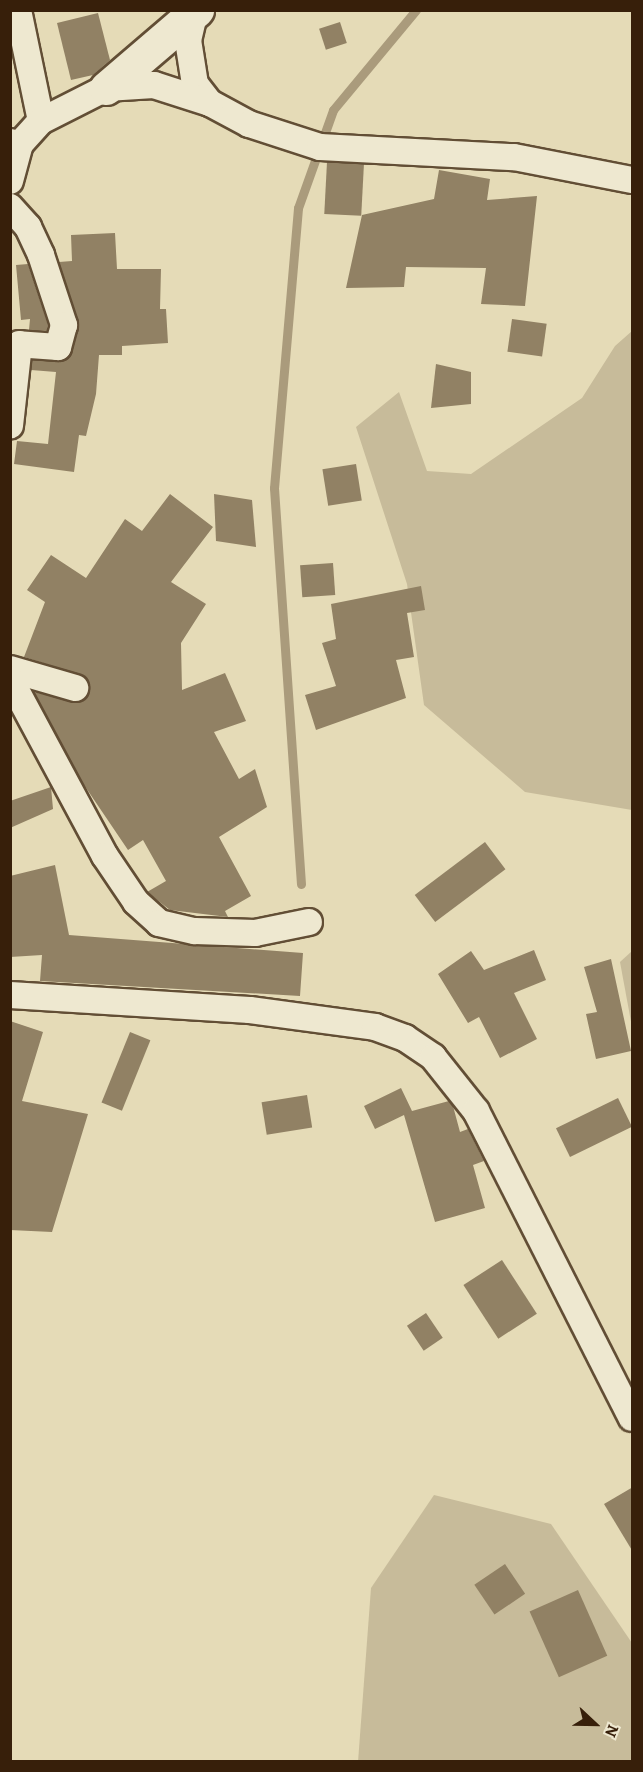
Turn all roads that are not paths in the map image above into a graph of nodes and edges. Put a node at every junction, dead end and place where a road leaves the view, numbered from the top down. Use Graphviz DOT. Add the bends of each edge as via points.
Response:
graph roads {
  1 [pos="18,10"];
  2 [pos="195,15"];
  3 [pos="106,88"];
  4 [pos="210,103"];
  5 [pos="41,121"];
  6 [pos="15,143"];
  7 [pos="633,180"];
  8 [pos="10,181"];
  9 [pos="10,207"];
  10 [pos="10,426"];
  11 [pos="10,669"];
  12 [pos="10,679"];
  13 [pos="75,688"];
  14 [pos="309,922"];
  15 [pos="10,995"];
  16 [pos="633,1418"];
  1 -- 5 [label="street"];
  2 -- 3 [label="street"];
  2 -- 4 [label="street" via="188,40 190,65 195,84"];
  3 -- 4 [label="street" via="154,85"];
  3 -- 5 [label="street"];
  4 -- 7 [label="street" via="249,124 320,147 514,157"];
  5 -- 6 [label="street"];
  6 -- 8 [label="street"];
  9 -- 10 [label="street" via="28,227 41,255 64,325 58,347 19,344"];
  11 -- 13 [label="street"];
  12 -- 14 [label="street" via="105,856 136,902 159,923 195,931 255,933"];
  15 -- 16 [label="street" via="250,1010 375,1027 405,1038 433,1057 476,1111"];
}
